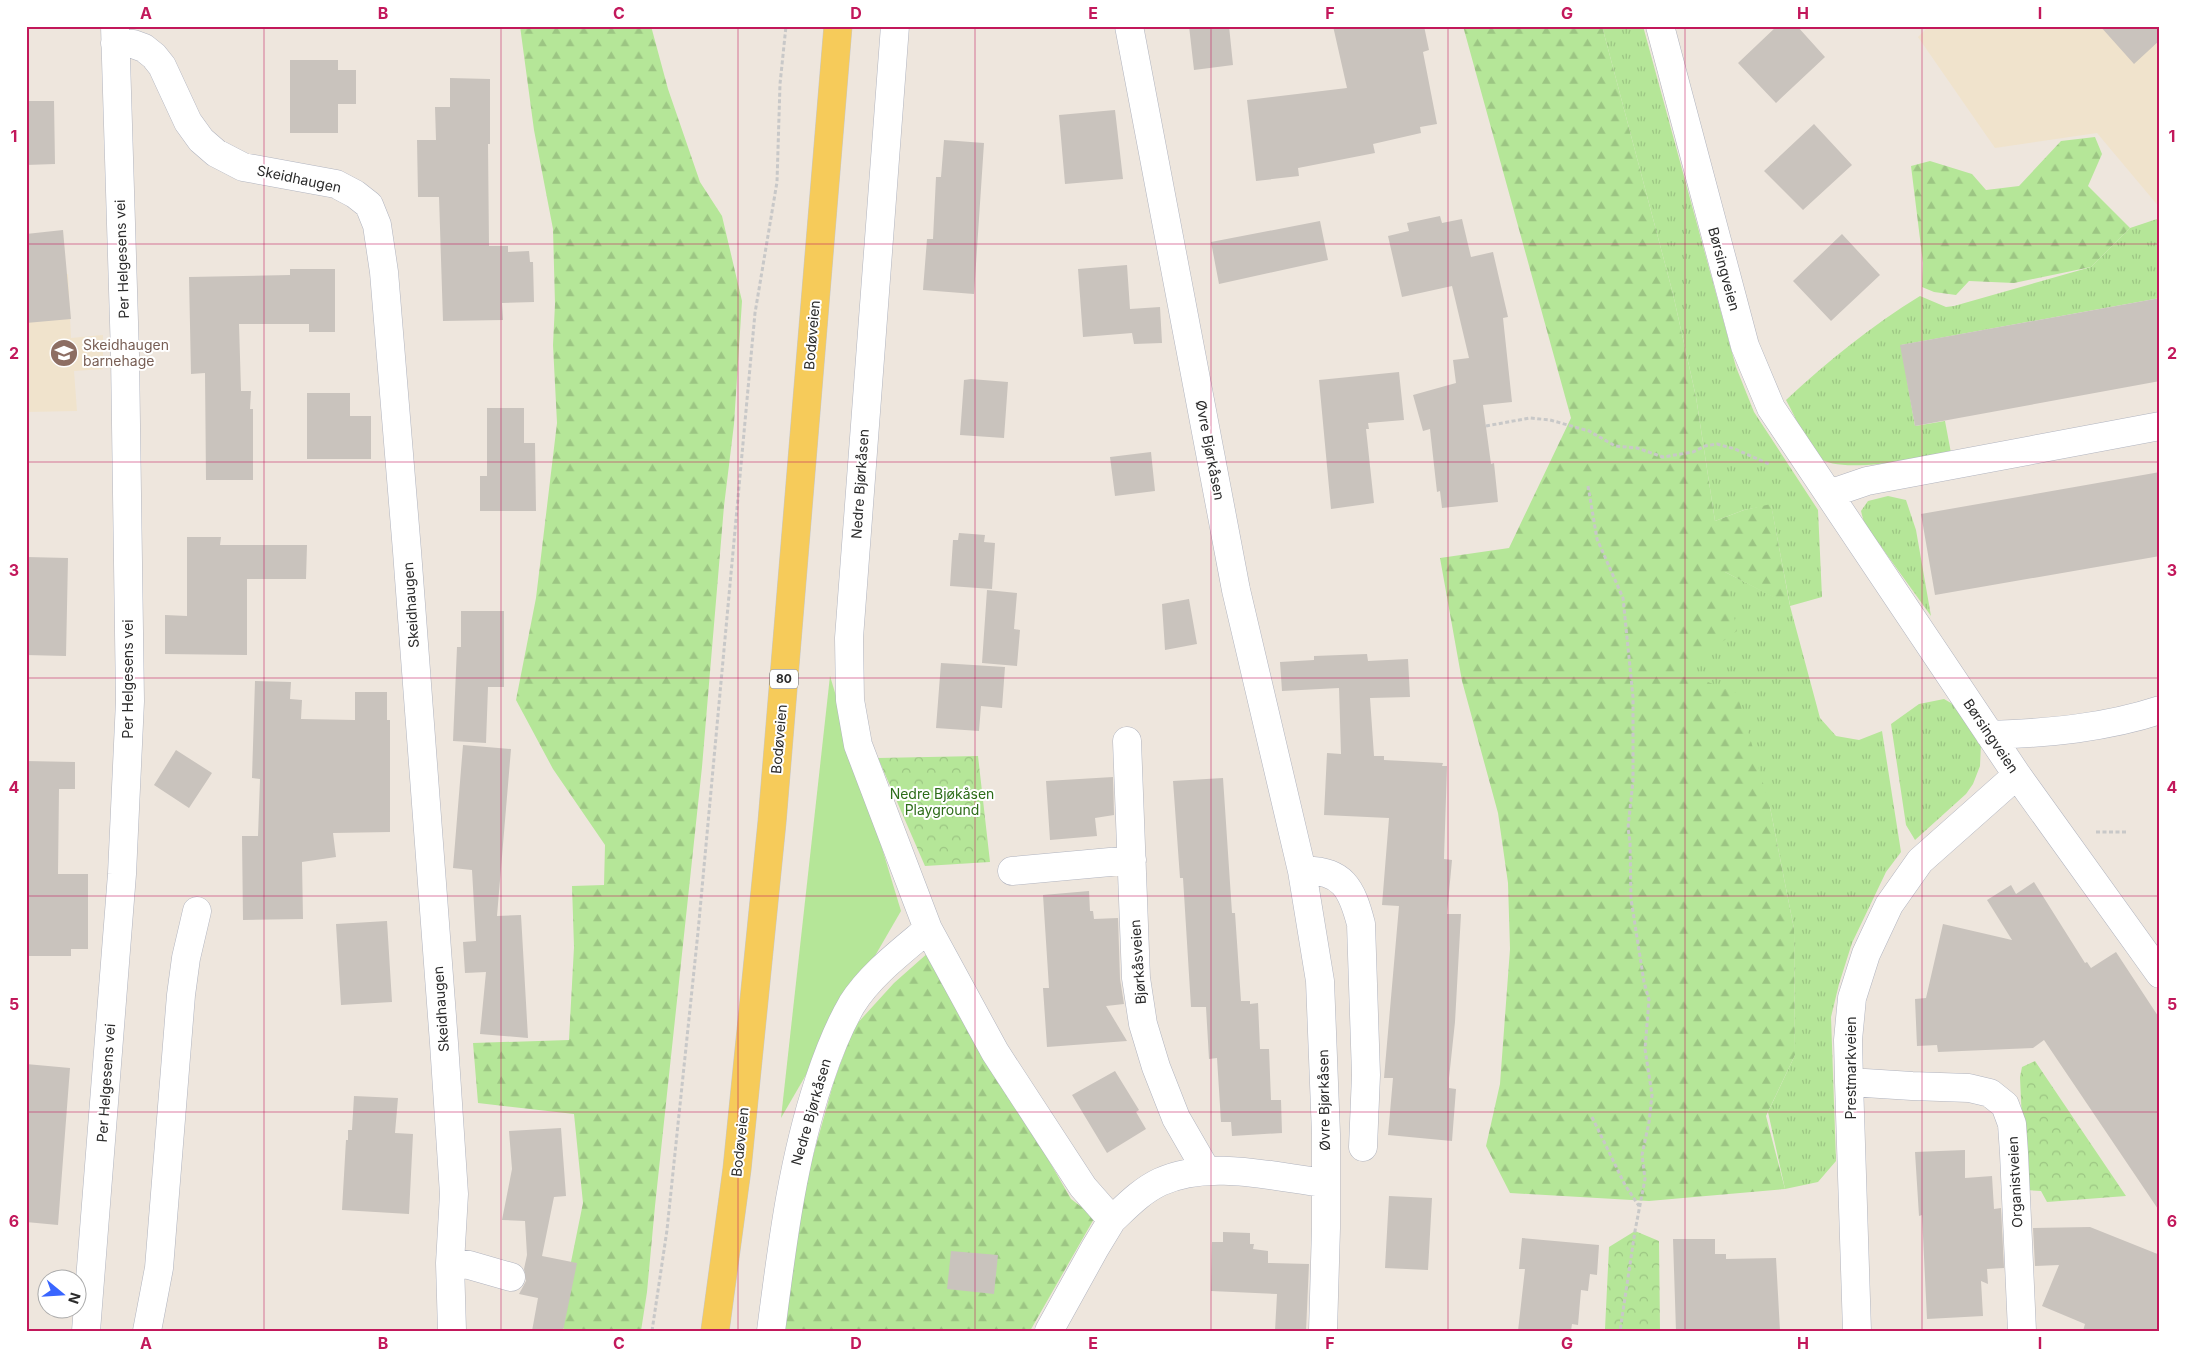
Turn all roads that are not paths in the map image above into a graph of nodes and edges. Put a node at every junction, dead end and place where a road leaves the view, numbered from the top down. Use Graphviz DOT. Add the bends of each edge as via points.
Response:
graph roads {
  1 [pos="838,26"];
  2 [pos="895,26"];
  3 [pos="1129,26"];
  4 [pos="1660,26"];
  5 [pos="115,35"];
  6 [pos="2160,426"];
  7 [pos="1829,494"];
  8 [pos="2160,710"];
  9 [pos="1990,735"];
  10 [pos="1127,740"];
  11 [pos="2017,776"];
  12 [pos="1132,860"];
  13 [pos="1302,870"];
  14 [pos="1012,871"];
  15 [pos="197,911"];
  16 [pos="928,929"];
  17 [pos="2160,974"];
  18 [pos="1849,1082"];
  19 [pos="1363,1148"];
  20 [pos="1206,1170"];
  21 [pos="1325,1183"];
  22 [pos="1112,1220"];
  23 [pos="450,1263"];
  24 [pos="512,1277"];
  25 [pos="86,1331"];
  26 [pos="147,1331"];
  27 [pos="452,1331"];
  28 [pos="715,1331"];
  29 [pos="771,1331"];
  30 [pos="1050,1331"];
  31 [pos="1322,1331"];
  32 [pos="1857,1331"];
  33 [pos="2022,1331"];
  1 -- 28 [label="main road, Bodøveien / 80" via="771,832 737,1169"];
  2 -- 16 [label="street, Nedre Bjørkåsen" via="849,638 850,700 858,745"];
  3 -- 13 [label="street, Øvre Bjørkåsen" via="1236,590"];
  4 -- 7 [label="street, Børsingveien" via="1745,346 1772,408"];
  5 -- 23 [label="street, Skeidhaugen" via="154,56 162,66 188,122 216,153 243,167 336,184 369,205 377,224 407,542 444,1043 454,1194"];
  5 -- 25 [label="street, Per Helgesens vei" via="125,355 130,701 122,874"];
  6 -- 7 [label="street" via="1867,481"];
  7 -- 9 [label="street, Børsingveien"];
  8 -- 9 [label="street" via="2133,719 2051,733"];
  9 -- 11 [label="street, Børsingveien"];
  10 -- 12 [label="street, Bjørkåsveien"];
  11 -- 17 [label="street, Børsingveien"];
  11 -- 18 [label="street, Prestmarkveien" via="1920,861 1889,905 1866,954 1852,998"];
  12 -- 14 [label="street"];
  12 -- 20 [label="street, Bjørkåsveien" via="1136,978 1143,1024 1176,1118"];
  13 -- 19 [label="street" via="1323,871 1344,882 1361,924 1366,1074"];
  13 -- 21 [label="street, Øvre Bjørkåsen" via="1320,981"];
  15 -- 26 [label="street" via="181,995 159,1268"];
  16 -- 22 [label="street, Nedre Bjørkåsen" via="995,1052 1083,1187"];
  16 -- 29 [label="street, Nedre Bjørkåsen" via="885,966 853,1002 832,1044 804,1129 793,1176"];
  18 -- 32 [label="street, Prestmarkveien"];
  18 -- 33 [label="street, Organistveien" via="1969,1088 1990,1092 2005,1105 2012,1124"];
  20 -- 21 [label="street"];
  20 -- 22 [label="street" via="1159,1182 1133,1199"];
  21 -- 31 [label="street, Øvre Bjørkåsen"];
  22 -- 30 [label="street"];
  23 -- 24 [label="street"];
  23 -- 27 [label="street, Skeidhaugen"];
}
